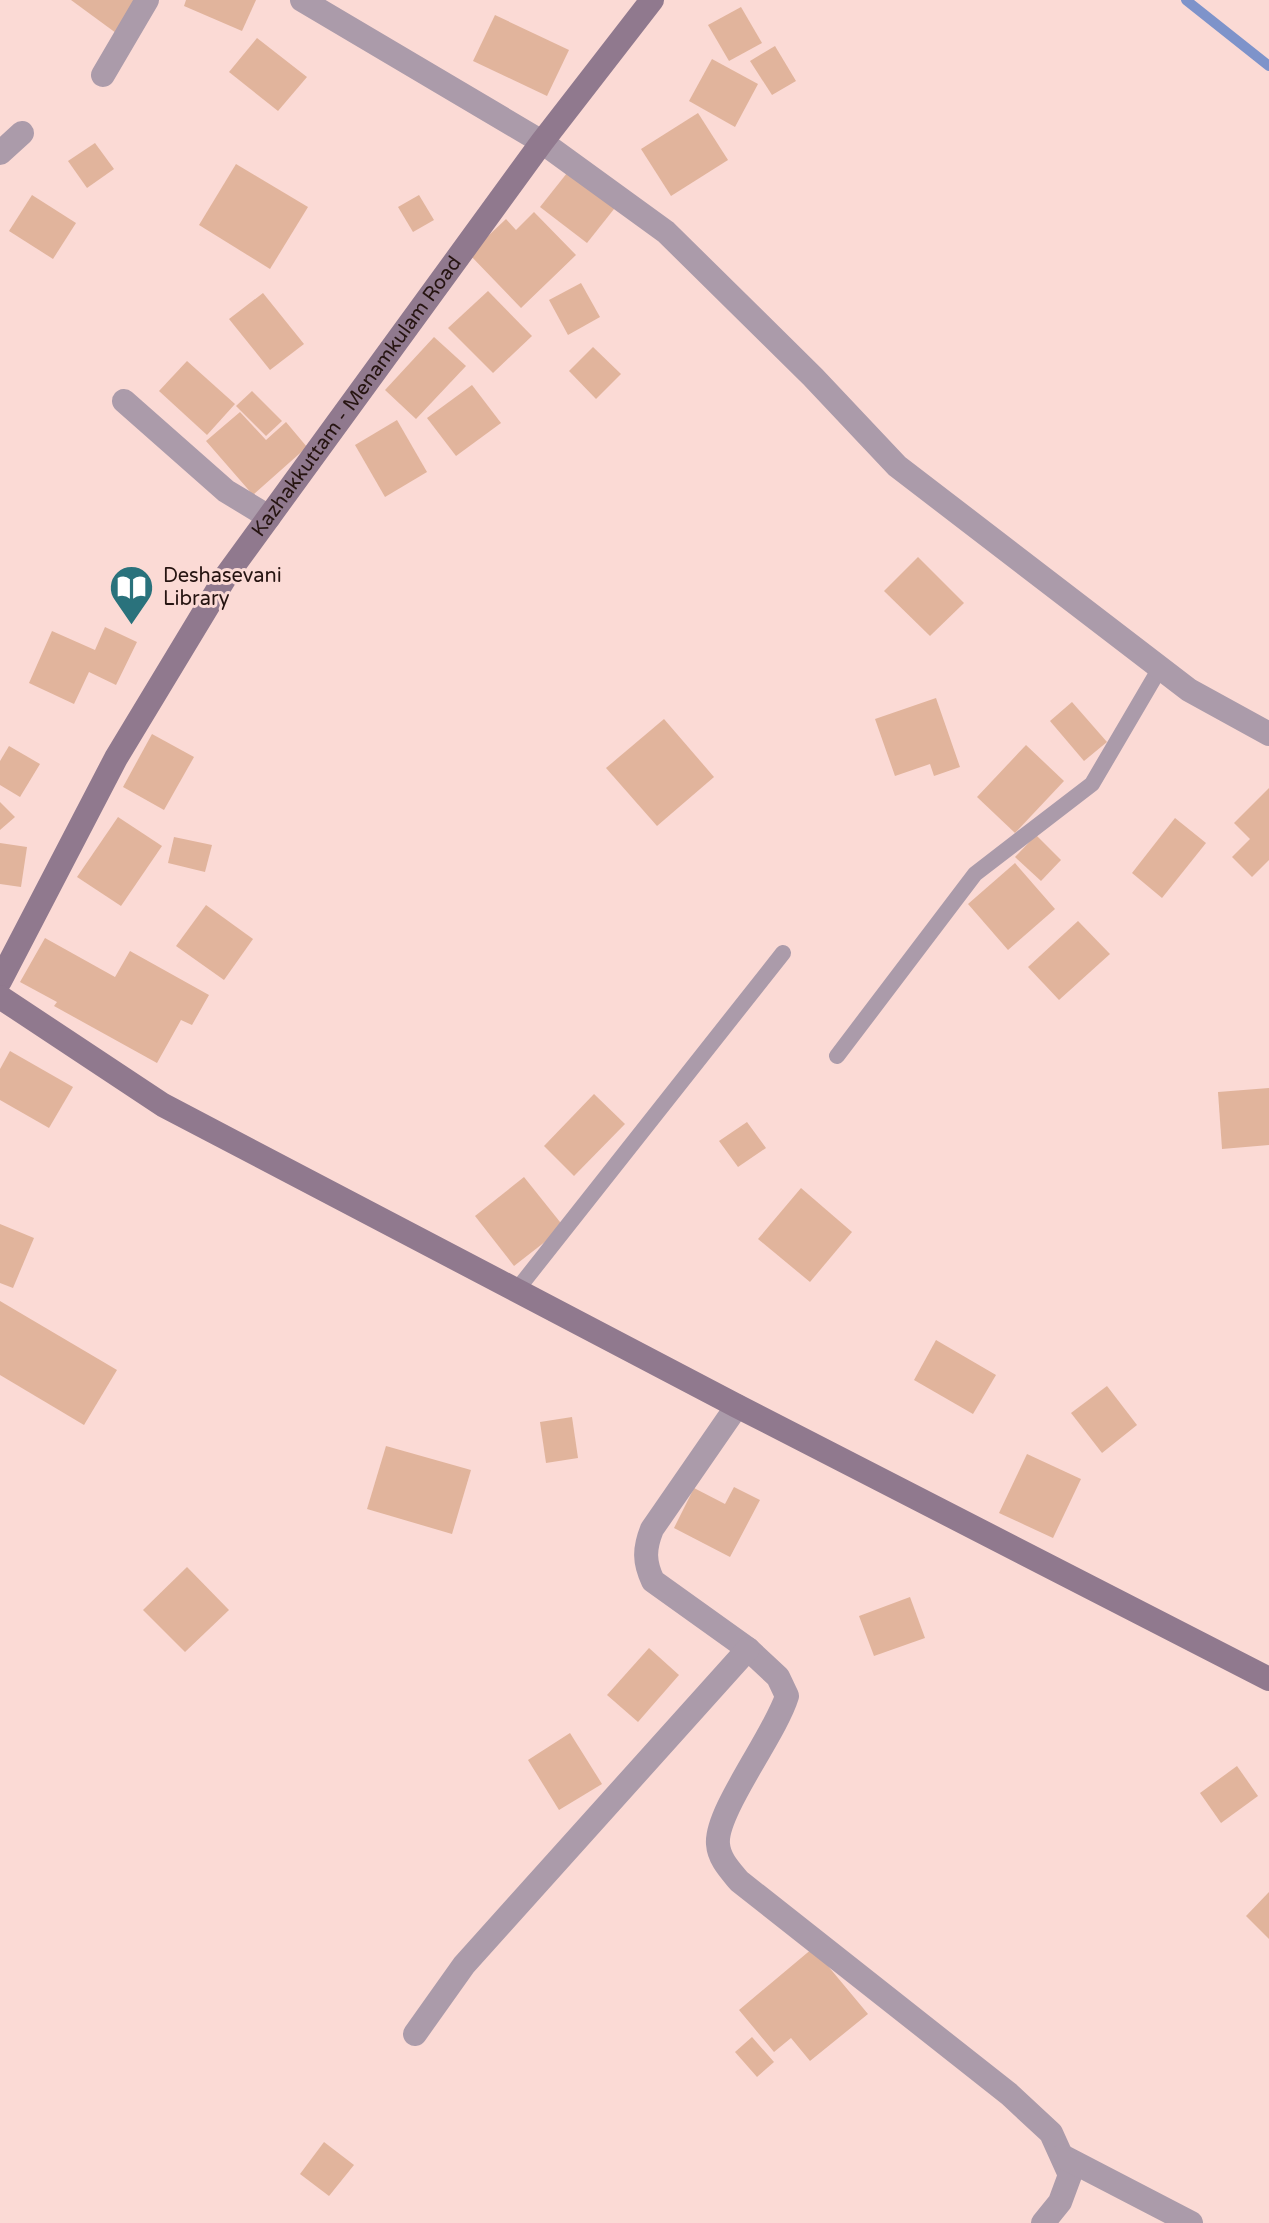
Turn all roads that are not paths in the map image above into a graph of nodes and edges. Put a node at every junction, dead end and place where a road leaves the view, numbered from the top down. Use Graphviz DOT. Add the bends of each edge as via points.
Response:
graph roads {
  1 [pos="147,0"];
  2 [pos="302,0"];
  3 [pos="652,0"];
  4 [pos="103,75"];
  5 [pos="22,133"];
  6 [pos="542,142"];
  7 [pos="0,153"];
  8 [pos="124,401"];
  9 [pos="269,517"];
  10 [pos="1160,668"];
  11 [pos="1269,734"];
  12 [pos="783,953"];
  13 [pos="0,981"];
  14 [pos="0,997"];
  15 [pos="837,1056"];
  16 [pos="516,1291"];
  17 [pos="737,1406"];
  18 [pos="748,1649"];
  19 [pos="1269,1679"];
  20 [pos="415,2034"];
  21 [pos="1062,2156"];
  22 [pos="1043,2223"];
  23 [pos="1191,2223"];
  1 -- 4 [label="street"];
  2 -- 6 [label="street"];
  3 -- 6 [label="street, Kazhakkuttam - Menamkulam Road"];
  5 -- 7 [label="street"];
  6 -- 9 [label="street, Kazhakkuttam - Menamkulam Road"];
  6 -- 10 [label="street" via="666,232 897,466"];
  8 -- 9 [label="street" via="226,491"];
  9 -- 13 [label="street, Kazhakkuttam - Menamkulam Road" via="226,576 116,758"];
  10 -- 11 [label="street"];
  10 -- 15 [label="lane" via="1092,784 975,874"];
  12 -- 16 [label="lane"];
  14 -- 16 [label="street" via="163,1105"];
  16 -- 17 [label="street"];
  17 -- 18 [label="street" via="652,1529 645,1566 653,1581"];
  17 -- 19 [label="street"];
  18 -- 20 [label="street" via="464,1965"];
  18 -- 21 [label="street" via="778,1677 787,1696 722,1819 717,1842 721,1859 739,1881 1009,2094 1051,2133"];
  21 -- 22 [label="street" via="1070,2175 1060,2202"];
  21 -- 23 [label="street"];
}
